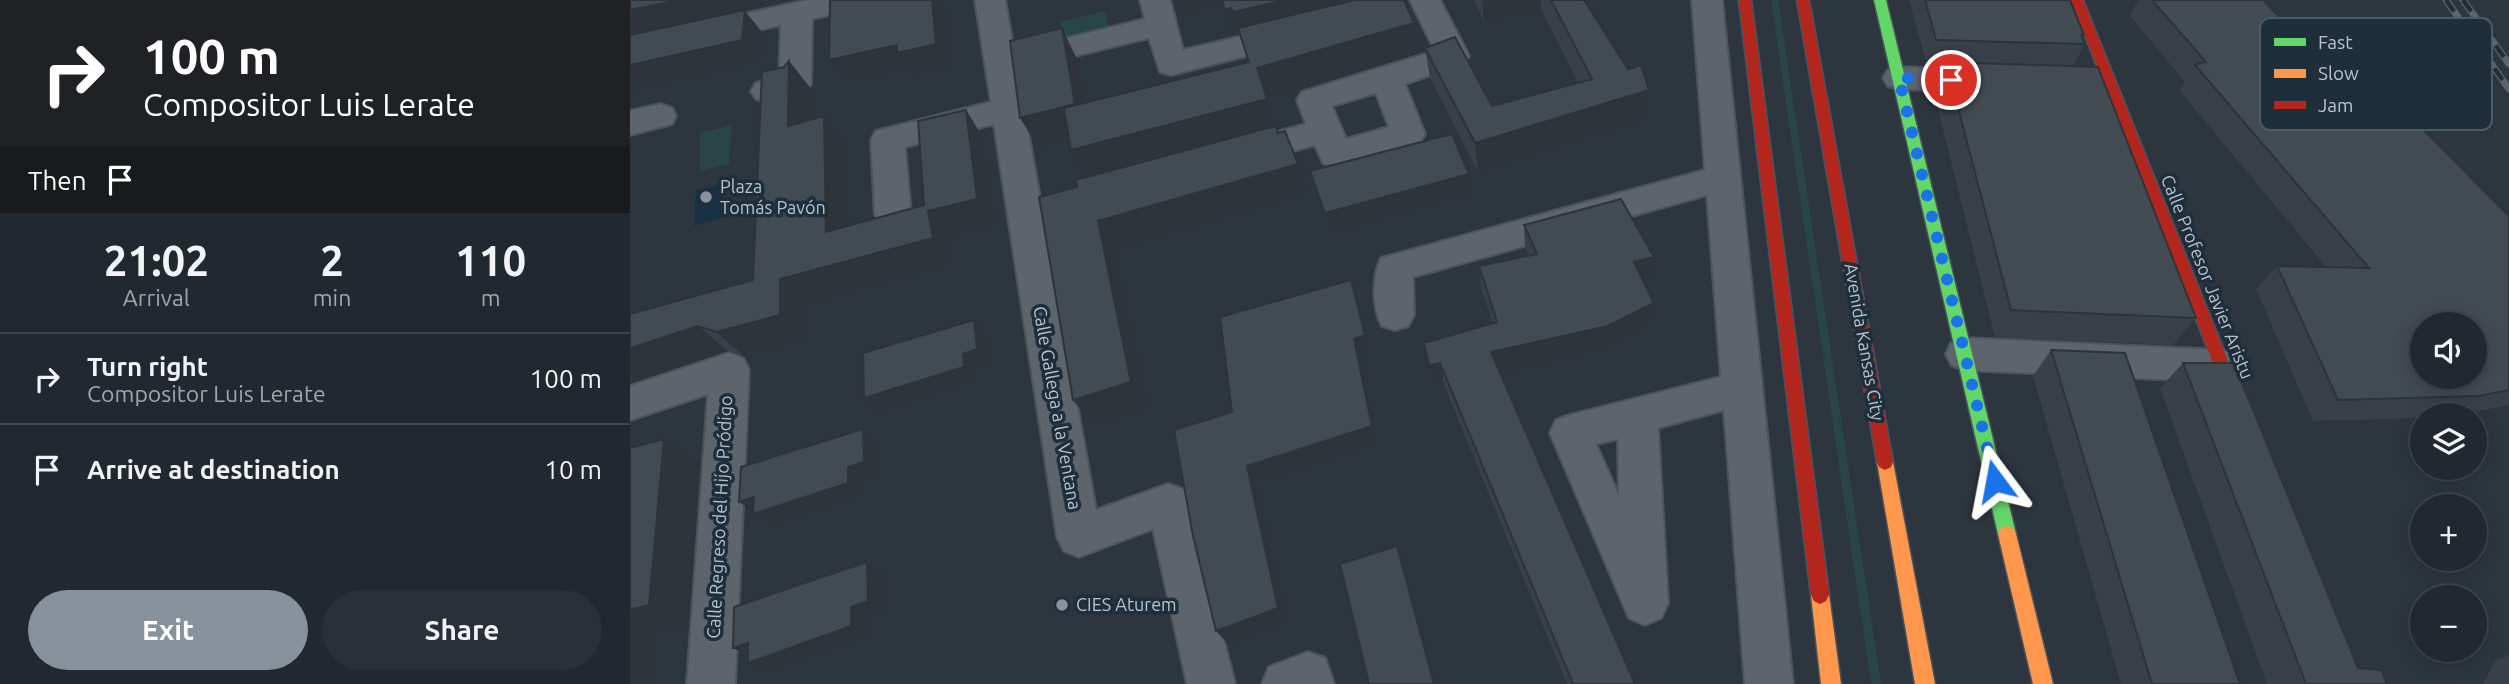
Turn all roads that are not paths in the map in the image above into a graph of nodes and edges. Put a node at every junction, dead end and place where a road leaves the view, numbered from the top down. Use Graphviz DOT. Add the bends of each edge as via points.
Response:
graph roads {
  1 [pos="852,0"];
  2 [pos="990,0"];
  3 [pos="1707,0"];
  4 [pos="1745,0"];
  5 [pos="1803,0"];
  6 [pos="1880,0"];
  7 [pos="2077,0"];
  8 [pos="1416,3"];
  9 [pos="797,12"];
  10 [pos="1158,12"];
  11 [pos="1318,28"];
  12 [pos="630,49"];
  13 [pos="1000,65"];
  14 [pos="1899,78"];
  15 [pos="1387,79"];
  16 [pos="2017,82"];
  17 [pos="767,91"];
  18 [pos="1007,109"];
  19 [pos="1324,131"];
  20 [pos="1206,163"];
  21 [pos="1723,177"];
  22 [pos="893,215"];
  23 [pos="1395,315"];
  24 [pos="1965,354"];
  25 [pos="2222,366"];
  26 [pos="1743,388"];
  27 [pos="630,403"];
  28 [pos="1637,416"];
  29 [pos="2247,429"];
  30 [pos="711,684"];
  31 [pos="1211,684"];
  32 [pos="1286,684"];
  33 [pos="1310,684"];
  34 [pos="1769,684"];
  35 [pos="1831,684"];
  36 [pos="1925,684"];
  37 [pos="2043,684"];
  1 -- 9 [label="street"];
  2 -- 13 [label="street, Calle Gallega a la Ventana"];
  3 -- 21 [label="street"];
  4 -- 35 [label="main road"];
  5 -- 36 [label="main road, Avenida Kansas City"];
  6 -- 14 [label="main road"];
  7 -- 25 [label="main road, Calle Profesor Javier Aristu" via="2097,84"];
  8 -- 15 [label="street" via="1453,56"];
  9 -- 12 [label="street"];
  9 -- 17 [label="street" via="795,83"];
  10 -- 11 [label="street" via="1171,64"];
  10 -- 13 [label="street"];
  13 -- 18 [label="street, Calle Gallega a la Ventana"];
  14 -- 16 [label="street"];
  14 -- 24 [label="main road"];
  15 -- 19 [label="street" via="1312,100"];
  15 -- 19 [label="street" via="1408,134 1335,154"];
  18 -- 22 [label="street" via="888,140"];
  18 -- 31 [label="street, Calle Gallega a la Ventana" via="1036,208 1079,537 1168,503"];
  19 -- 20 [label="street"];
  21 -- 23 [label="street" via="1394,268"];
  21 -- 26 [label="street"];
  24 -- 25 [label="street"];
  24 -- 37 [label="main road"];
  25 -- 29 [label="main road, Calle Profesor Javier Aristu"];
  26 -- 28 [label="street"];
  26 -- 34 [label="street"];
  27 -- 30 [label="street, Calle Regreso del Hijo Pródigo" via="729,370"];
  28 -- 28 [label="street" via="1646,603 1570,433"];
  32 -- 33 [label="street" via="1308,675"];
}
